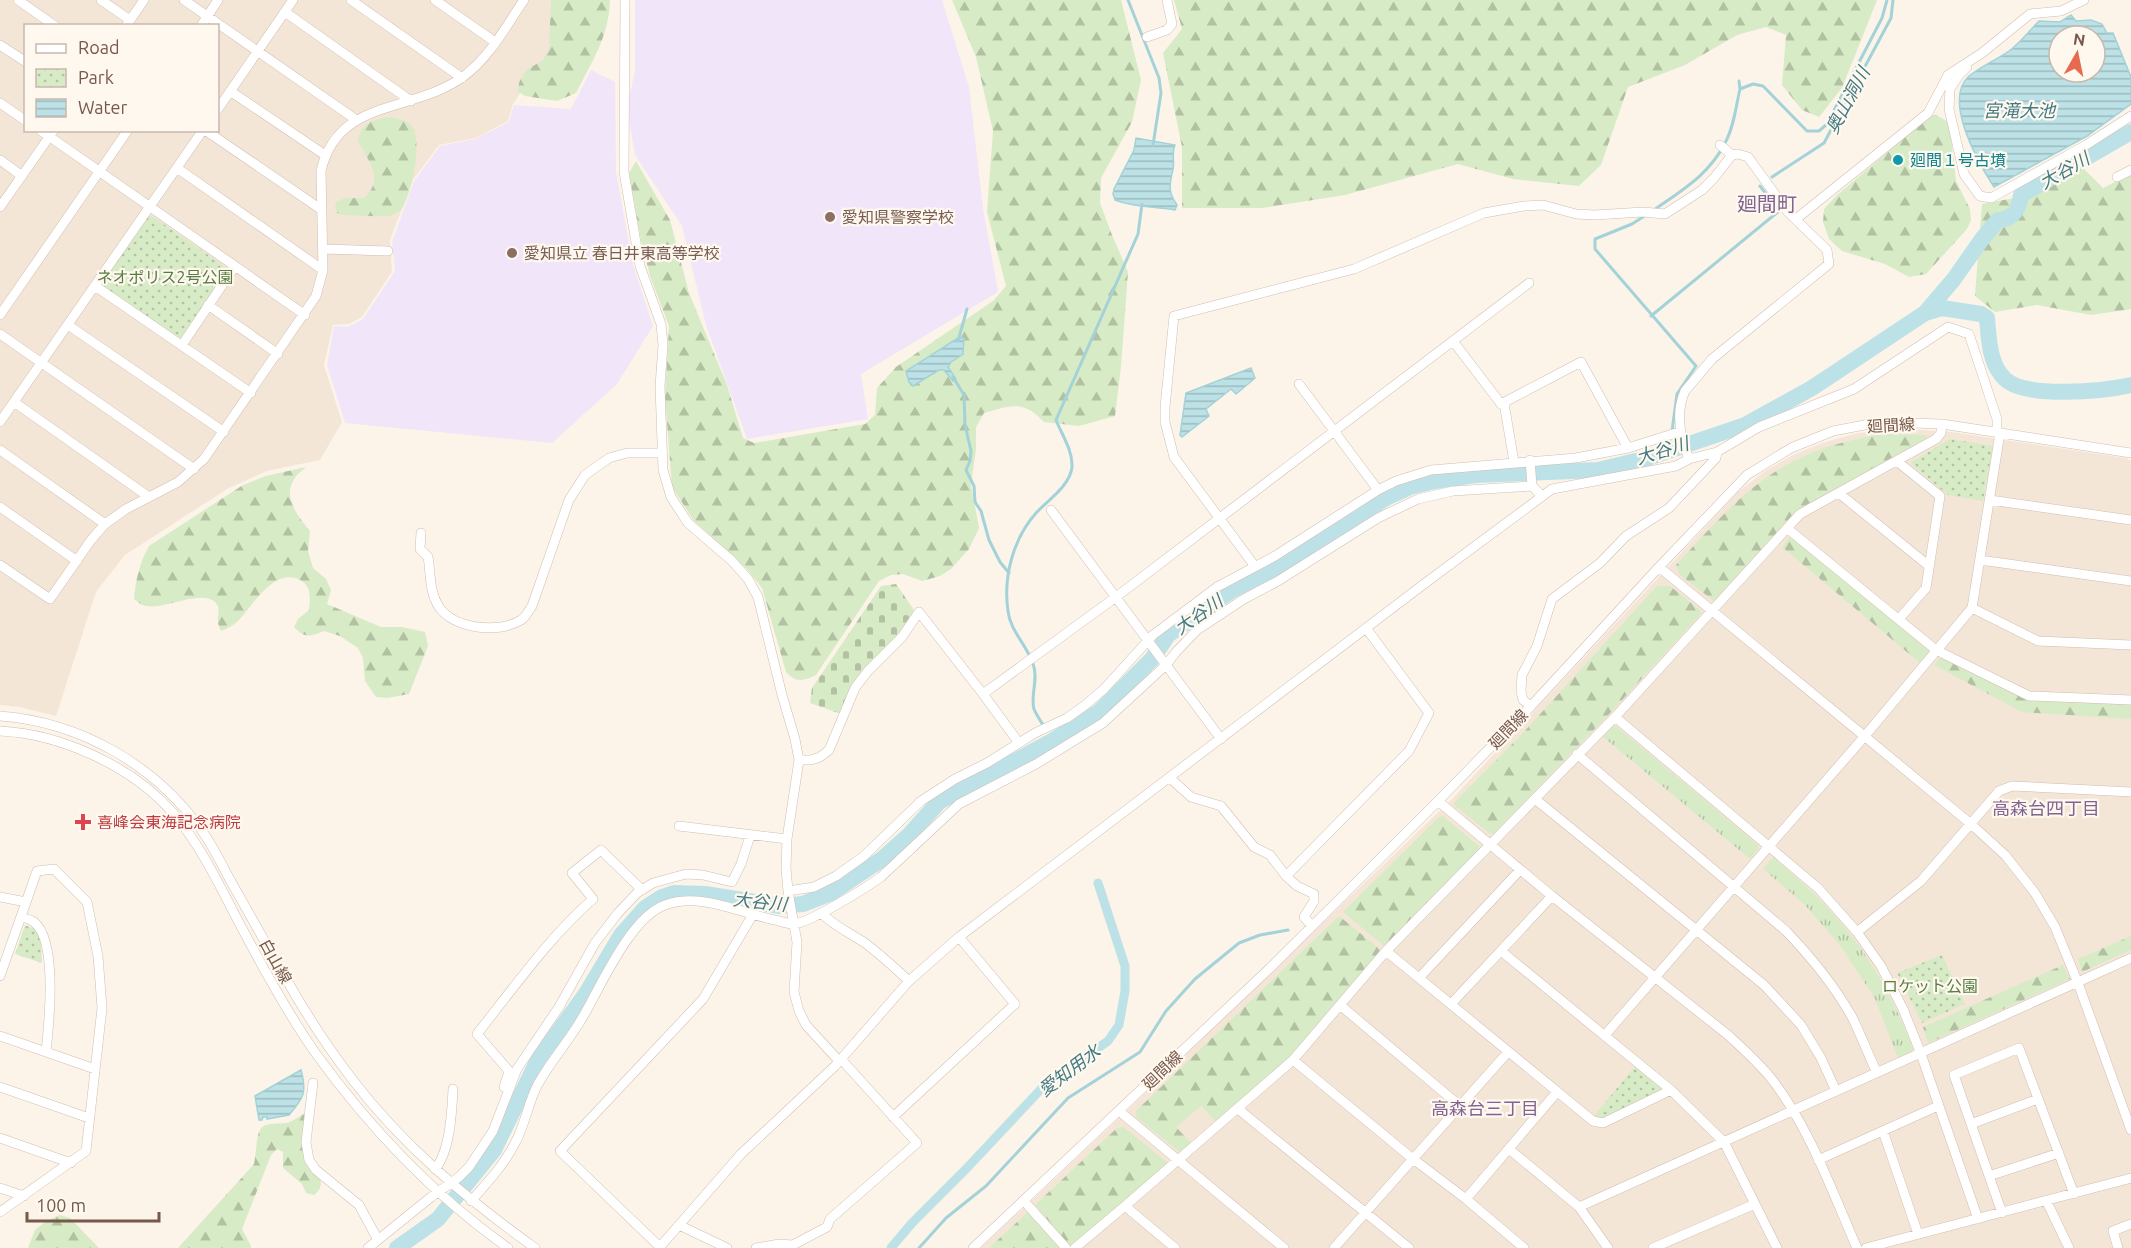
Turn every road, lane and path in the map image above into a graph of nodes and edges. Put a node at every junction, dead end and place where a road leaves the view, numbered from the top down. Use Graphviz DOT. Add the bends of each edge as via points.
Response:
graph roads {
  1 [pos="18,0"];
  2 [pos="101,0"];
  3 [pos="144,0"];
  4 [pos="184,0"];
  5 [pos="218,0"];
  6 [pos="293,0"];
  7 [pos="351,0"];
  8 [pos="435,0"];
  9 [pos="625,0"];
  10 [pos="1167,0"];
  11 [pos="2084,0"];
  12 [pos="521,1"];
  13 [pos="285,12"];
  14 [pos="207,16"];
  15 [pos="128,23"];
  16 [pos="52,24"];
  17 [pos="202,24"];
  18 [pos="219,24"];
  19 [pos="219,24"];
  20 [pos="1147,37"];
  21 [pos="495,42"];
  22 [pos="0,45"];
  23 [pos="258,51"];
  24 [pos="1973,57"];
  25 [pos="24,61"];
  26 [pos="462,78"];
  27 [pos="230,91"];
  28 [pos="411,100"];
  29 [pos="0,103"];
  30 [pos="219,108"];
  31 [pos="2131,116"];
  32 [pos="355,119"];
  33 [pos="24,120"];
  34 [pos="127,132"];
  35 [pos="203,132"];
  36 [pos="207,132"];
  37 [pos="51,134"];
  38 [pos="325,155"];
  39 [pos="0,160"];
  40 [pos="177,168"];
  41 [pos="2131,170"];
  42 [pos="99,172"];
  43 [pos="22,176"];
  44 [pos="2117,177"];
  45 [pos="0,207"];
  46 [pos="150,207"];
  47 [pos="322,210"];
  48 [pos="1796,219"];
  49 [pos="323,249"];
  50 [pos="388,251"];
  51 [pos="235,266"];
  52 [pos="323,270"];
  53 [pos="1529,283"];
  54 [pos="95,286"];
  55 [pos="208,304"];
  56 [pos="0,315"];
  57 [pos="305,315"];
  58 [pos="68,325"];
  59 [pos="0,334"];
  60 [pos="1452,341"];
  61 [pos="182,345"];
  62 [pos="278,354"];
  63 [pos="41,363"];
  64 [pos="1299,384"];
  65 [pos="251,393"];
  66 [pos="14,402"];
  67 [pos="1504,403"];
  68 [pos="0,422"];
  69 [pos="1942,424"];
  70 [pos="1334,431"];
  71 [pos="225,432"];
  72 [pos="1679,432"];
  73 [pos="1999,433"];
  74 [pos="1628,448"];
  75 [pos="0,450"];
  76 [pos="1717,452"];
  77 [pos="661,453"];
  78 [pos="2131,453"];
  79 [pos="1687,456"];
  80 [pos="1530,460"];
  81 [pos="1514,462"];
  82 [pos="1898,462"];
  83 [pos="194,469"];
  84 [pos="1532,486"];
  85 [pos="1378,490"];
  86 [pos="1840,494"];
  87 [pos="1542,496"];
  88 [pos="149,497"];
  89 [pos="1990,500"];
  90 [pos="0,507"];
  91 [pos="1051,510"];
  92 [pos="1220,518"];
  93 [pos="2131,520"];
  94 [pos="105,524"];
  95 [pos="1788,529"];
  96 [pos="421,533"];
  97 [pos="1980,560"];
  98 [pos="77,561"];
  99 [pos="0,565"];
  100 [pos="1254,565"];
  101 [pos="1929,566"];
  102 [pos="1659,567"];
  103 [pos="2131,581"];
  104 [pos="1116,597"];
  105 [pos="1972,608"];
  106 [pos="1713,610"];
  107 [pos="1899,619"];
  108 [pos="1366,628"];
  109 [pos="1148,640"];
  110 [pos="2131,645"];
  111 [pos="1936,650"];
  112 [pos="1165,663"];
  113 [pos="983,694"];
  114 [pos="2131,700"];
  115 [pos="1531,706"];
  116 [pos="0,716"];
  117 [pos="1614,717"];
  118 [pos="0,730"];
  119 [pos="1864,737"];
  120 [pos="1221,739"];
  121 [pos="1019,743"];
  122 [pos="1577,754"];
  123 [pos="798,760"];
  124 [pos="1170,778"];
  125 [pos="2131,792"];
  126 [pos="1535,799"];
  127 [pos="1438,801"];
  128 [pos="1971,824"];
  129 [pos="679,826"];
  130 [pos="750,836"];
  131 [pos="787,839"];
  132 [pos="1491,844"];
  133 [pos="1768,846"];
  134 [pos="1520,870"];
  135 [pos="1286,876"];
  136 [pos="1733,887"];
  137 [pos="642,890"];
  138 [pos="788,894"];
  139 [pos="1552,896"];
  140 [pos="0,897"];
  141 [pos="26,902"];
  142 [pos="821,913"];
  143 [pos="752,915"];
  144 [pos="21,917"];
  145 [pos="795,924"];
  146 [pos="1311,925"];
  147 [pos="1696,931"];
  148 [pos="1857,932"];
  149 [pos="959,937"];
  150 [pos="1386,951"];
  151 [pos="1502,951"];
  152 [pos="2131,958"];
  153 [pos="0,976"];
  154 [pos="1655,977"];
  155 [pos="1419,978"];
  156 [pos="909,981"];
  157 [pos="2078,983"];
  158 [pos="1451,1004"];
  159 [pos="1340,1005"];
  160 [pos="1605,1035"];
  161 [pos="0,1036"];
  162 [pos="46,1052"];
  163 [pos="1508,1052"];
  164 [pos="1921,1054"];
  165 [pos="840,1060"];
  166 [pos="1293,1060"];
  167 [pos="95,1069"];
  168 [pos="1877,1073"];
  169 [pos="313,1083"];
  170 [pos="0,1087"];
  171 [pos="453,1089"];
  172 [pos="1671,1090"];
  173 [pos="1836,1091"];
  174 [pos="1557,1092"];
  175 [pos="2038,1099"];
  176 [pos="1460,1106"];
  177 [pos="1938,1106"];
  178 [pos="1238,1109"];
  179 [pos="1792,1110"];
  180 [pos="1119,1111"];
  181 [pos="500,1113"];
  182 [pos="893,1117"];
  183 [pos="89,1118"];
  184 [pos="1971,1124"];
  185 [pos="2131,1130"];
  186 [pos="1883,1131"];
  187 [pos="0,1138"];
  188 [pos="1724,1142"];
  189 [pos="1509,1149"];
  190 [pos="2059,1153"];
  191 [pos="1413,1159"];
  192 [pos="1818,1160"];
  193 [pos="1178,1161"];
  194 [pos="71,1162"];
  195 [pos="435,1169"];
  196 [pos="1989,1176"];
  197 [pos="2131,1178"];
  198 [pos="452,1184"];
  199 [pos="0,1188"];
  200 [pos="439,1193"];
  201 [pos="2074,1194"];
  202 [pos="24,1196"];
  203 [pos="1466,1198"];
  204 [pos="470,1200"];
  205 [pos="1024,1201"];
  206 [pos="2047,1202"];
  207 [pos="1755,1204"];
  208 [pos="1125,1206"];
  209 [pos="1579,1207"];
  210 [pos="0,1212"];
  211 [pos="1366,1212"];
  212 [pos="2002,1213"];
  213 [pos="1978,1219"];
  214 [pos="2131,1224"];
  215 [pos="679,1225"];
  216 [pos="1918,1234"];
  217 [pos="378,1240"];
  218 [pos="1519,1246"];
  219 [pos="659,1247"];
  220 [pos="368,1248"];
  221 [pos="508,1248"];
  222 [pos="535,1248"];
  223 [pos="727,1248"];
  224 [pos="756,1248"];
  225 [pos="973,1248"];
  226 [pos="1066,1248"];
  227 [pos="1075,1248"];
  228 [pos="1175,1248"];
  229 [pos="1284,1248"];
  230 [pos="1334,1248"];
  231 [pos="1409,1248"];
  232 [pos="1608,1248"];
  233 [pos="1653,1248"];
  234 [pos="1777,1248"];
  235 [pos="1857,1248"];
  236 [pos="1866,1248"];
  237 [pos="2069,1248"];
  238 [pos="2118,1248"];
  1 -- 16 [label="street"];
  2 -- 15 [label="street"];
  3 -- 15 [label="street"];
  4 -- 14 [label="street"];
  5 -- 14 [label="street"];
  6 -- 13 [label="street"];
  7 -- 26 [label="street"];
  8 -- 21 [label="street"];
  9 -- 77 [label="street" via="624,172 640,266 661,324"];
  10 -- 20 [label="street" via="1172,24 1167,30"];
  11 -- 24 [label="street" via="2061,11 2030,14"];
  12 -- 21 [label="street"];
  13 -- 23 [label="street"];
  13 -- 28 [label="street"];
  14 -- 17 [label="street"];
  14 -- 19 [label="street"];
  18 -- 23 [label="street"];
  21 -- 26 [label="street"];
  22 -- 25 [label="street"];
  23 -- 27 [label="street"];
  23 -- 32 [label="street"];
  24 -- 31 [label="street" via="1950,89 1949,109 1964,174 1980,196 1991,198"];
  24 -- 48 [label="street" via="1948,75 1928,113"];
  26 -- 28 [label="street"];
  27 -- 30 [label="street"];
  27 -- 38 [label="street"];
  28 -- 32 [label="street"];
  29 -- 33 [label="street"];
  32 -- 38 [label="street" via="341,130"];
  34 -- 42 [label="street"];
  35 -- 40 [label="street"];
  36 -- 47 [label="street"];
  37 -- 42 [label="street"];
  37 -- 43 [label="street"];
  38 -- 47 [label="street" via="321,171"];
  39 -- 43 [label="street"];
  40 -- 46 [label="street"];
  40 -- 52 [label="street"];
  41 -- 44 [label="street"];
  42 -- 46 [label="street"];
  42 -- 56 [label="street"];
  43 -- 45 [label="street"];
  46 -- 51 [label="street"];
  46 -- 54 [label="street"];
  47 -- 49 [label="street"];
  48 -- 72 [label="street" via="1827,250 1829,264 1701,370 1682,397"];
  48 -- 92 [label="street" via="1748,157 1726,150 1714,178 1665,214 1576,214 1544,205 1484,213 1354,269 1174,316 1165,422 1174,457"];
  49 -- 50 [label="street"];
  49 -- 52 [label="street"];
  51 -- 55 [label="street"];
  51 -- 57 [label="street"];
  52 -- 57 [label="street" via="316,296"];
  53 -- 60 [label="street"];
  54 -- 58 [label="street"];
  54 -- 61 [label="street"];
  55 -- 61 [label="street"];
  55 -- 62 [label="street"];
  57 -- 62 [label="street"];
  58 -- 63 [label="street"];
  58 -- 71 [label="street"];
  59 -- 63 [label="street"];
  60 -- 67 [label="street" via="1501,405"];
  60 -- 70 [label="street"];
  61 -- 65 [label="street"];
  62 -- 65 [label="street"];
  63 -- 66 [label="street"];
  63 -- 83 [label="street"];
  64 -- 70 [label="street"];
  65 -- 71 [label="street"];
  66 -- 68 [label="street"];
  66 -- 88 [label="street"];
  67 -- 74 [label="street" via="1581,362"];
  67 -- 81 [label="street"];
  69 -- 73 [label="street, 廻間線"];
  69 -- 82 [label="street" via="1936,440"];
  69 -- 102 [label="street, 廻間線" via="1880,422 1833,431 1791,448 1747,475"];
  70 -- 85 [label="street"];
  70 -- 92 [label="street"];
  71 -- 83 [label="street"];
  72 -- 74 [label="street"];
  72 -- 79 [label="street"];
  73 -- 76 [label="street" via="1969,334 1948,327 1854,389 1752,430"];
  73 -- 78 [label="street, 廻間線"];
  73 -- 89 [label="street"];
  74 -- 80 [label="street" via="1576,458"];
  75 -- 94 [label="street"];
  76 -- 79 [label="street"];
  76 -- 115 [label="street" via="1716,458 1669,508 1626,536 1552,599 1538,646 1522,675 1523,700"];
  77 -- 96 [label="street" via="627,453 609,458 585,475 569,500 532,606 523,619 507,626 463,624 440,609 432,594 428,557 420,549"];
  77 -- 123 [label="street" via="671,497 688,523 732,561 758,597"];
  79 -- 87 [label="street" via="1676,466 1552,489"];
  80 -- 81 [label="street"];
  80 -- 84 [label="street"];
  81 -- 85 [label="street" via="1431,470"];
  82 -- 86 [label="street"];
  82 -- 101 [label="street" via="1941,496"];
  83 -- 88 [label="street"];
  84 -- 87 [label="street"];
  84 -- 112 [label="street" via="1453,491 1397,508 1221,613 1185,641"];
  85 -- 100 [label="street" via="1275,556"];
  86 -- 95 [label="street" via="1800,514"];
  86 -- 101 [label="street"];
  87 -- 108 [label="street"];
  88 -- 94 [label="street"];
  89 -- 93 [label="street"];
  89 -- 97 [label="street"];
  90 -- 98 [label="street"];
  91 -- 104 [label="street"];
  92 -- 100 [label="street"];
  92 -- 104 [label="street"];
  94 -- 98 [label="street"];
  95 -- 106 [label="street"];
  95 -- 107 [label="street"];
  97 -- 103 [label="street"];
  97 -- 105 [label="street"];
  98 -- 99 [label="street" via="50,599"];
  100 -- 109 [label="street" via="1217,587"];
  101 -- 107 [label="street" via="1926,588"];
  102 -- 106 [label="street"];
  102 -- 115 [label="street, 廻間線"];
  104 -- 109 [label="street"];
  104 -- 113 [label="street"];
  105 -- 110 [label="street" via="2038,641"];
  105 -- 111 [label="street"];
  106 -- 117 [label="street"];
  106 -- 119 [label="street"];
  107 -- 111 [label="street"];
  108 -- 120 [label="street"];
  108 -- 135 [label="street" via="1429,713 1409,751"];
  109 -- 112 [label="street"];
  109 -- 121 [label="street" via="1084,706"];
  111 -- 114 [label="street" via="2029,696"];
  111 -- 119 [label="street"];
  112 -- 120 [label="street"];
  112 -- 142 [label="street" via="1103,723 959,804 880,877"];
  113 -- 121 [label="street"];
  113 -- 123 [label="street" via="919,612 902,637 855,688 829,750 812,760"];
  115 -- 127 [label="street, 廻間線"];
  116 -- 195 [label="street, 白山線" via="58,725 90,739 122,755 178,802 203,832 325,1042 374,1106"];
  117 -- 122 [label="street"];
  117 -- 133 [label="street"];
  118 -- 200 [label="street, 白山線" via="54,739 85,751 116,766 172,812 200,850 313,1049 368,1121"];
  119 -- 128 [label="street"];
  119 -- 133 [label="street"];
  120 -- 124 [label="street"];
  121 -- 138 [label="street" via="921,801 864,856 836,876"];
  122 -- 126 [label="street"];
  122 -- 136 [label="street"];
  123 -- 131 [label="street"];
  124 -- 135 [label="street" via="1191,797 1221,806 1254,847 1270,855"];
  124 -- 149 [label="street"];
  125 -- 128 [label="street" via="2012,786 1999,791"];
  126 -- 132 [label="street"];
  126 -- 147 [label="street"];
  127 -- 132 [label="street"];
  127 -- 146 [label="street, 廻間線"];
  128 -- 148 [label="street" via="1921,881"];
  128 -- 157 [label="street" via="2005,855 2035,892 2055,927"];
  129 -- 130 [label="street"];
  130 -- 131 [label="street"];
  130 -- 137 [label="street" via="732,882 687,874"];
  131 -- 138 [label="street"];
  132 -- 134 [label="street"];
  132 -- 150 [label="street"];
  133 -- 136 [label="street"];
  133 -- 148 [label="street" via="1818,888"];
  134 -- 139 [label="street"];
  134 -- 155 [label="street"];
  135 -- 146 [label="street" via="1315,897 1304,917"];
  136 -- 147 [label="street"];
  136 -- 168 [label="street" via="1786,931 1831,984 1852,1017"];
  137 -- 181 [label="street" via="618,912 595,943 559,1007 517,1069"];
  137 -- 181 [label="street" via="601,850 572,873 593,899 577,912 477,1034 509,1071"];
  138 -- 145 [label="street"];
  139 -- 151 [label="street"];
  139 -- 154 [label="street"];
  140 -- 141 [label="street"];
  141 -- 144 [label="street"];
  141 -- 167 [label="street" via="37,871 54,869 87,902 102,1000"];
  142 -- 145 [label="street"];
  142 -- 156 [label="street"];
  143 -- 145 [label="street"];
  143 -- 204 [label="street" via="680,900 645,918 618,954 580,1022 537,1086 514,1145"];
  143 -- 219 [label="street" via="703,999 560,1151"];
  144 -- 153 [label="street"];
  144 -- 162 [label="street" via="34,922 45,943 52,992"];
  145 -- 165 [label="street" via="794,992 799,1011 806,1025"];
  146 -- 180 [label="street, 廻間線"];
  147 -- 154 [label="street"];
  147 -- 173 [label="street" via="1764,985 1801,1025"];
  148 -- 164 [label="street" via="1881,966"];
  149 -- 156 [label="street"];
  149 -- 182 [label="street" via="1015,1004"];
  150 -- 155 [label="street"];
  150 -- 159 [label="street"];
  151 -- 158 [label="street"];
  151 -- 160 [label="street"];
  152 -- 157 [label="street"];
  154 -- 160 [label="street"];
  154 -- 179 [label="street" via="1750,1055"];
  155 -- 158 [label="street"];
  156 -- 165 [label="street"];
  157 -- 164 [label="street"];
  157 -- 185 [label="street"];
  158 -- 163 [label="street"];
  159 -- 166 [label="street"];
  159 -- 176 [label="street"];
  160 -- 172 [label="street"];
  161 -- 162 [label="street"];
  162 -- 167 [label="street"];
  163 -- 174 [label="street"];
  163 -- 176 [label="street"];
  164 -- 168 [label="street"];
  164 -- 177 [label="street"];
  165 -- 182 [label="street"];
  165 -- 215 [label="street" via="741,1154"];
  166 -- 178 [label="street"];
  166 -- 191 [label="street"];
  167 -- 183 [label="street"];
  168 -- 173 [label="street"];
  169 -- 217 [label="street" via="306,1142 309,1160 355,1200"];
  170 -- 183 [label="street"];
  171 -- 195 [label="street" via="452,1116 441,1161"];
  172 -- 174 [label="street" via="1603,1123 1593,1121"];
  172 -- 188 [label="street"];
  173 -- 179 [label="street"];
  174 -- 189 [label="street"];
  175 -- 184 [label="street"];
  175 -- 184 [label="street" via="2019,1048 1954,1075"];
  175 -- 190 [label="street"];
  176 -- 191 [label="street"];
  177 -- 186 [label="street"];
  177 -- 213 [label="street"];
  178 -- 193 [label="street"];
  178 -- 211 [label="street"];
  179 -- 188 [label="street"];
  179 -- 192 [label="street"];
  180 -- 193 [label="street"];
  180 -- 205 [label="street, 廻間線"];
  181 -- 198 [label="street" via="469,1167"];
  182 -- 224 [label="street" via="917,1143 830,1219 827,1227 798,1244"];
  183 -- 194 [label="street" via="86,1151"];
  184 -- 196 [label="street"];
  186 -- 192 [label="street"];
  186 -- 216 [label="street"];
  187 -- 194 [label="street"];
  188 -- 207 [label="street"];
  188 -- 209 [label="street"];
  189 -- 203 [label="street"];
  189 -- 209 [label="street"];
  190 -- 196 [label="street"];
  190 -- 201 [label="street"];
  191 -- 203 [label="street"];
  191 -- 211 [label="street"];
  192 -- 235 [label="street"];
  193 -- 208 [label="street"];
  193 -- 229 [label="street"];
  194 -- 202 [label="street"];
  195 -- 198 [label="street, 白山線"];
  196 -- 212 [label="street"];
  197 -- 201 [label="street"];
  198 -- 200 [label="street"];
  198 -- 204 [label="street, 白山線"];
  199 -- 202 [label="street"];
  200 -- 217 [label="street"];
  200 -- 221 [label="street, 白山線"];
  201 -- 206 [label="street"];
  202 -- 210 [label="street"];
  203 -- 218 [label="street"];
  204 -- 222 [label="street, 白山線"];
  205 -- 225 [label="street, 廻間線"];
  205 -- 226 [label="street"];
  206 -- 212 [label="street"];
  206 -- 237 [label="street"];
  207 -- 233 [label="street"];
  207 -- 234 [label="street"];
  208 -- 227 [label="street"];
  208 -- 228 [label="street"];
  209 -- 232 [label="street"];
  211 -- 230 [label="street"];
  211 -- 231 [label="street"];
  212 -- 213 [label="street"];
  213 -- 216 [label="street"];
  214 -- 238 [label="street" via="2113,1231"];
  215 -- 219 [label="street"];
  215 -- 223 [label="street"];
  216 -- 236 [label="street"];
  217 -- 220 [label="street"];
}
